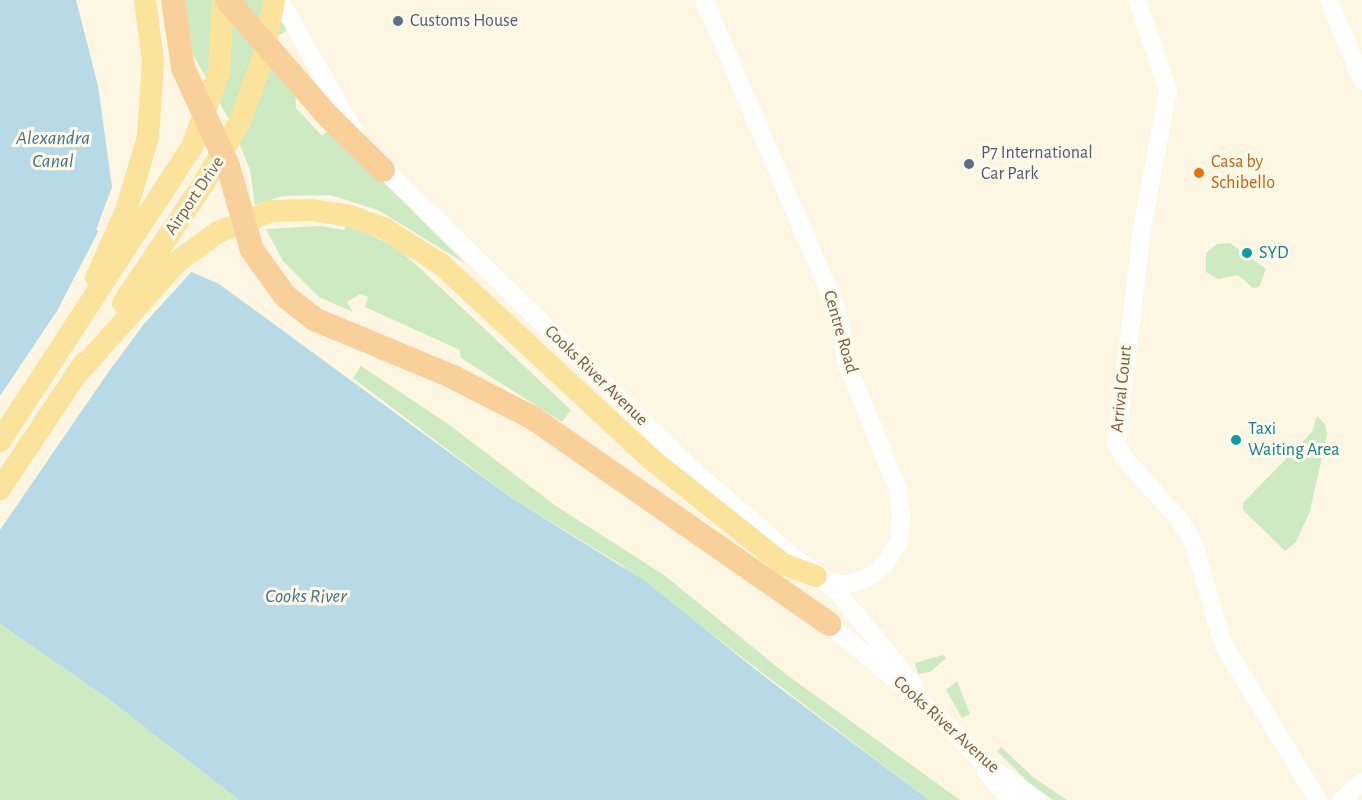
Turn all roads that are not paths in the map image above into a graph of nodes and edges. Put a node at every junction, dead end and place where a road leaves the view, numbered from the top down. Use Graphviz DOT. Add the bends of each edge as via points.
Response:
graph roads {
  1 [pos="145,0"];
  2 [pos="173,0"];
  3 [pos="225,0"];
  4 [pos="274,0"];
  5 [pos="280,0"];
  6 [pos="704,0"];
  7 [pos="1137,0"];
  8 [pos="1329,0"];
  9 [pos="1362,80"];
  10 [pos="383,170"];
  11 [pos="531,346"];
  12 [pos="54,359"];
  13 [pos="77,374"];
  14 [pos="0,441"];
  15 [pos="0,489"];
  16 [pos="819,578"];
  17 [pos="829,624"];
  18 [pos="938,715"];
  19 [pos="982,761"];
  20 [pos="1362,782"];
  21 [pos="1010,800"];
  22 [pos="1037,800"];
  23 [pos="1318,800"];
  24 [pos="1342,800"];
  1 -- 12 [label="main road" via="153,61 152,113 136,184 92,289"];
  2 -- 17 [label="highway" via="183,68 228,165 252,250 285,296 314,318 453,377 533,418"];
  3 -- 10 [label="highway" via="328,116"];
  3 -- 12 [label="main road" via="219,72 196,138 152,213"];
  4 -- 13 [label="main road, Airport Drive" via="253,90 226,149"];
  5 -- 10 [label="street, Cooks River Avenue" via="335,103"];
  6 -- 16 [label="street, Centre Road" via="837,310 848,364 900,499 901,531 886,563 857,582"];
  7 -- 23 [label="street, Arrival Court" via="1168,90 1143,223 1116,442 1124,458 1178,518 1194,544 1223,644"];
  8 -- 9 [label="street"];
  10 -- 16 [label="street, Cooks River Avenue" via="686,464"];
  11 -- 13 [label="main road" via="441,264 385,229 332,212 298,209 260,215 218,232 177,261"];
  11 -- 16 [label="main road" via="623,435 687,488 783,564"];
  11 -- 17 [label="main road" via="616,445 792,587"];
  12 -- 14 [label="main road"];
  13 -- 15 [label="main road"];
  16 -- 18 [label="street, Cooks River Avenue" via="839,594"];
  17 -- 18 [label="street, Cooks River Avenue"];
  18 -- 19 [label="street, Cooks River Avenue"];
  19 -- 21 [label="street" via="987,774"];
  19 -- 22 [label="street, Cooks River Avenue"];
  20 -- 24 [label="street"];
}
